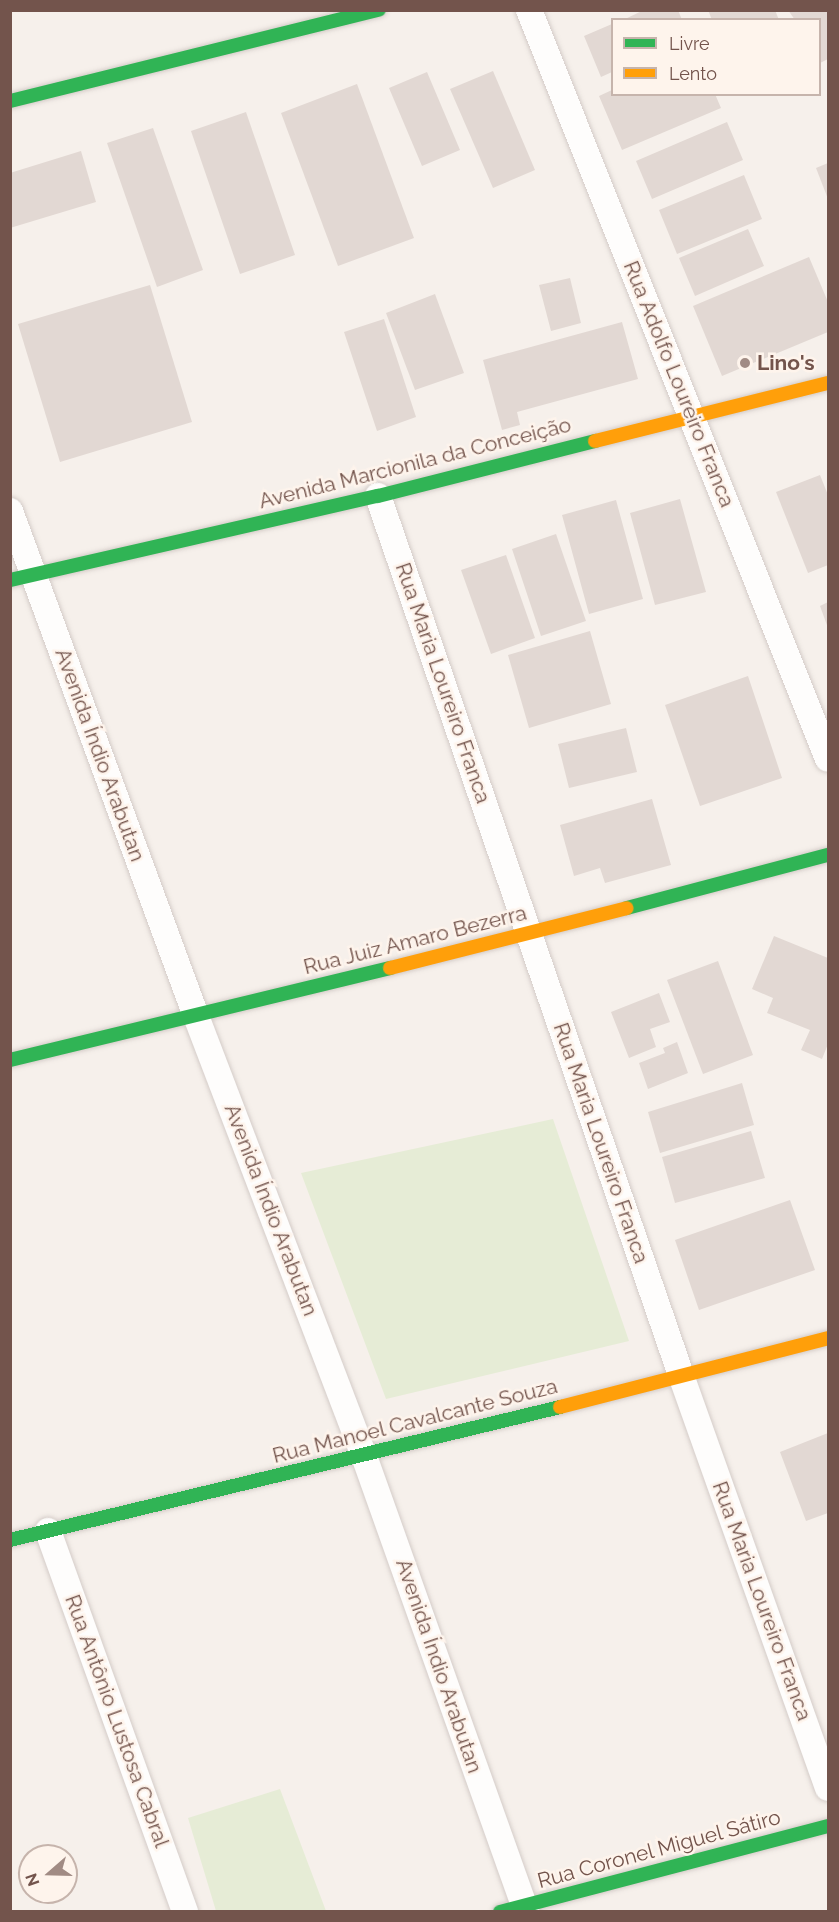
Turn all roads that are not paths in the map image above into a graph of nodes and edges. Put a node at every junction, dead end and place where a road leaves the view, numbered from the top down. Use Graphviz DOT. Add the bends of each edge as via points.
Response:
graph roads {
  1 [pos="379,10"];
  2 [pos="529,10"];
  3 [pos="10,101"];
  4 [pos="828,383"];
  5 [pos="692,415"];
  6 [pos="378,496"];
  7 [pos="10,511"];
  8 [pos="22,578"];
  9 [pos="828,759"];
  10 [pos="828,855"];
  11 [pos="529,934"];
  12 [pos="196,1017"];
  13 [pos="10,1060"];
  14 [pos="828,1338"];
  15 [pos="682,1378"];
  16 [pos="364,1456"];
  17 [pos="48,1531"];
  18 [pos="10,1540"];
  19 [pos="828,1788"];
  20 [pos="828,1826"];
  21 [pos="517,1910"];
  22 [pos="185,1911"];
  1 -- 3 [label="main road"];
  2 -- 5 [label="street, Rua Adolfo Loureiro Franca"];
  4 -- 5 [label="main road, Avenida Marcionila da Conceição"];
  5 -- 6 [label="main road, Avenida Marcionila da Conceição"];
  5 -- 9 [label="street, Rua Adolfo Loureiro Franca"];
  6 -- 8 [label="main road, Avenida Marcionila da Conceição"];
  6 -- 11 [label="street, Rua Maria Loureiro Franca"];
  7 -- 8 [label="street, Avenida Índio Arabutan"];
  8 -- 12 [label="street, Avenida Índio Arabutan"];
  10 -- 11 [label="main road, Rua Juiz Amaro Bezerra"];
  11 -- 12 [label="main road, Rua Juiz Amaro Bezerra"];
  11 -- 15 [label="street, Rua Maria Loureiro Franca"];
  12 -- 13 [label="main road, Rua Juiz Amaro Bezerra"];
  12 -- 16 [label="street, Avenida Índio Arabutan"];
  14 -- 15 [label="main road, Rua Manoel Cavalcante Souza"];
  15 -- 16 [label="main road, Rua Manoel Cavalcante Souza"];
  15 -- 19 [label="street, Rua Maria Loureiro Franca"];
  16 -- 17 [label="main road, Rua Manoel Cavalcante Souza"];
  16 -- 21 [label="street, Avenida Índio Arabutan"];
  17 -- 18 [label="main road, Rua Manoel Cavalcante Souza"];
  17 -- 22 [label="street, Rua Antônio Lustosa Cabral"];
  20 -- 21 [label="main road, Rua Coronel Miguel Sátiro"];
}
